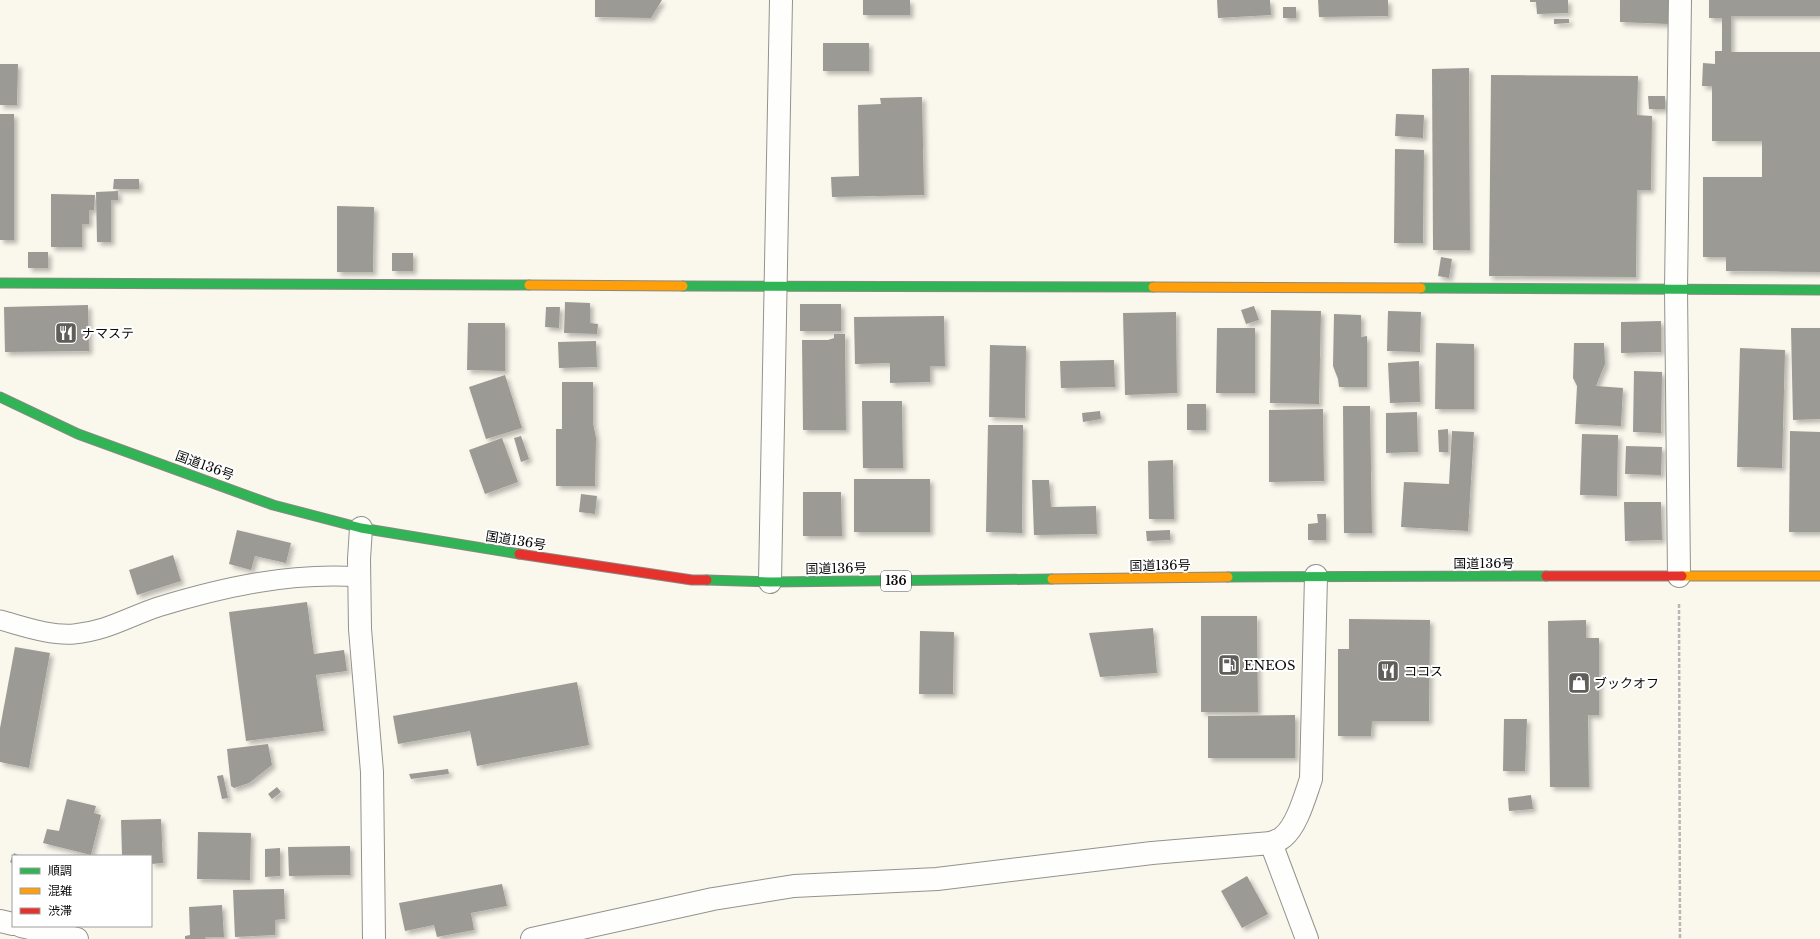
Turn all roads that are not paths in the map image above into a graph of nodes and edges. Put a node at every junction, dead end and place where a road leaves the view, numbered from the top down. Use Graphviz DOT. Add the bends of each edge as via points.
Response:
graph roads {
  1 [pos="781,0"];
  2 [pos="1680,0"];
  3 [pos="0,283"];
  4 [pos="776,287"];
  5 [pos="1676,289"];
  6 [pos="1820,290"];
  7 [pos="0,397"];
  8 [pos="361,528"];
  9 [pos="1316,576"];
  10 [pos="1679,576"];
  11 [pos="1820,576"];
  12 [pos="360,577"];
  13 [pos="770,582"];
  14 [pos="0,620"];
  15 [pos="1271,843"];
  16 [pos="0,921"];
  17 [pos="12,924"];
  18 [pos="25,927"];
  19 [pos="78,939"];
  20 [pos="374,939"];
  21 [pos="532,939"];
  22 [pos="1307,939"];
  1 -- 4 [label="street"];
  2 -- 5 [label="street"];
  3 -- 4 [label="main road"];
  4 -- 5 [label="main road"];
  4 -- 13 [label="street"];
  5 -- 6 [label="main road"];
  5 -- 10 [label="street"];
  7 -- 8 [label="main road, 国道136号 / 136" via="78,434 273,505"];
  8 -- 12 [label="street"];
  8 -- 13 [label="main road, 国道136号 / 136" via="692,580"];
  9 -- 10 [label="main road, 国道136号 / 136"];
  9 -- 13 [label="main road, 国道136号 / 136"];
  9 -- 15 [label="street" via="1311,779 1293,824 1284,837"];
  10 -- 11 [label="main road, 国道136号 / 136"];
  12 -- 14 [label="lane" via="274,579 232,587 144,612 103,629 72,634"];
  12 -- 20 [label="street" via="360,629 372,772"];
  15 -- 21 [label="street" via="1152,853 937,879 794,886 713,899"];
  15 -- 22 [label="street"];
  16 -- 17 [label="street"];
  18 -- 19 [label="street"];
}
